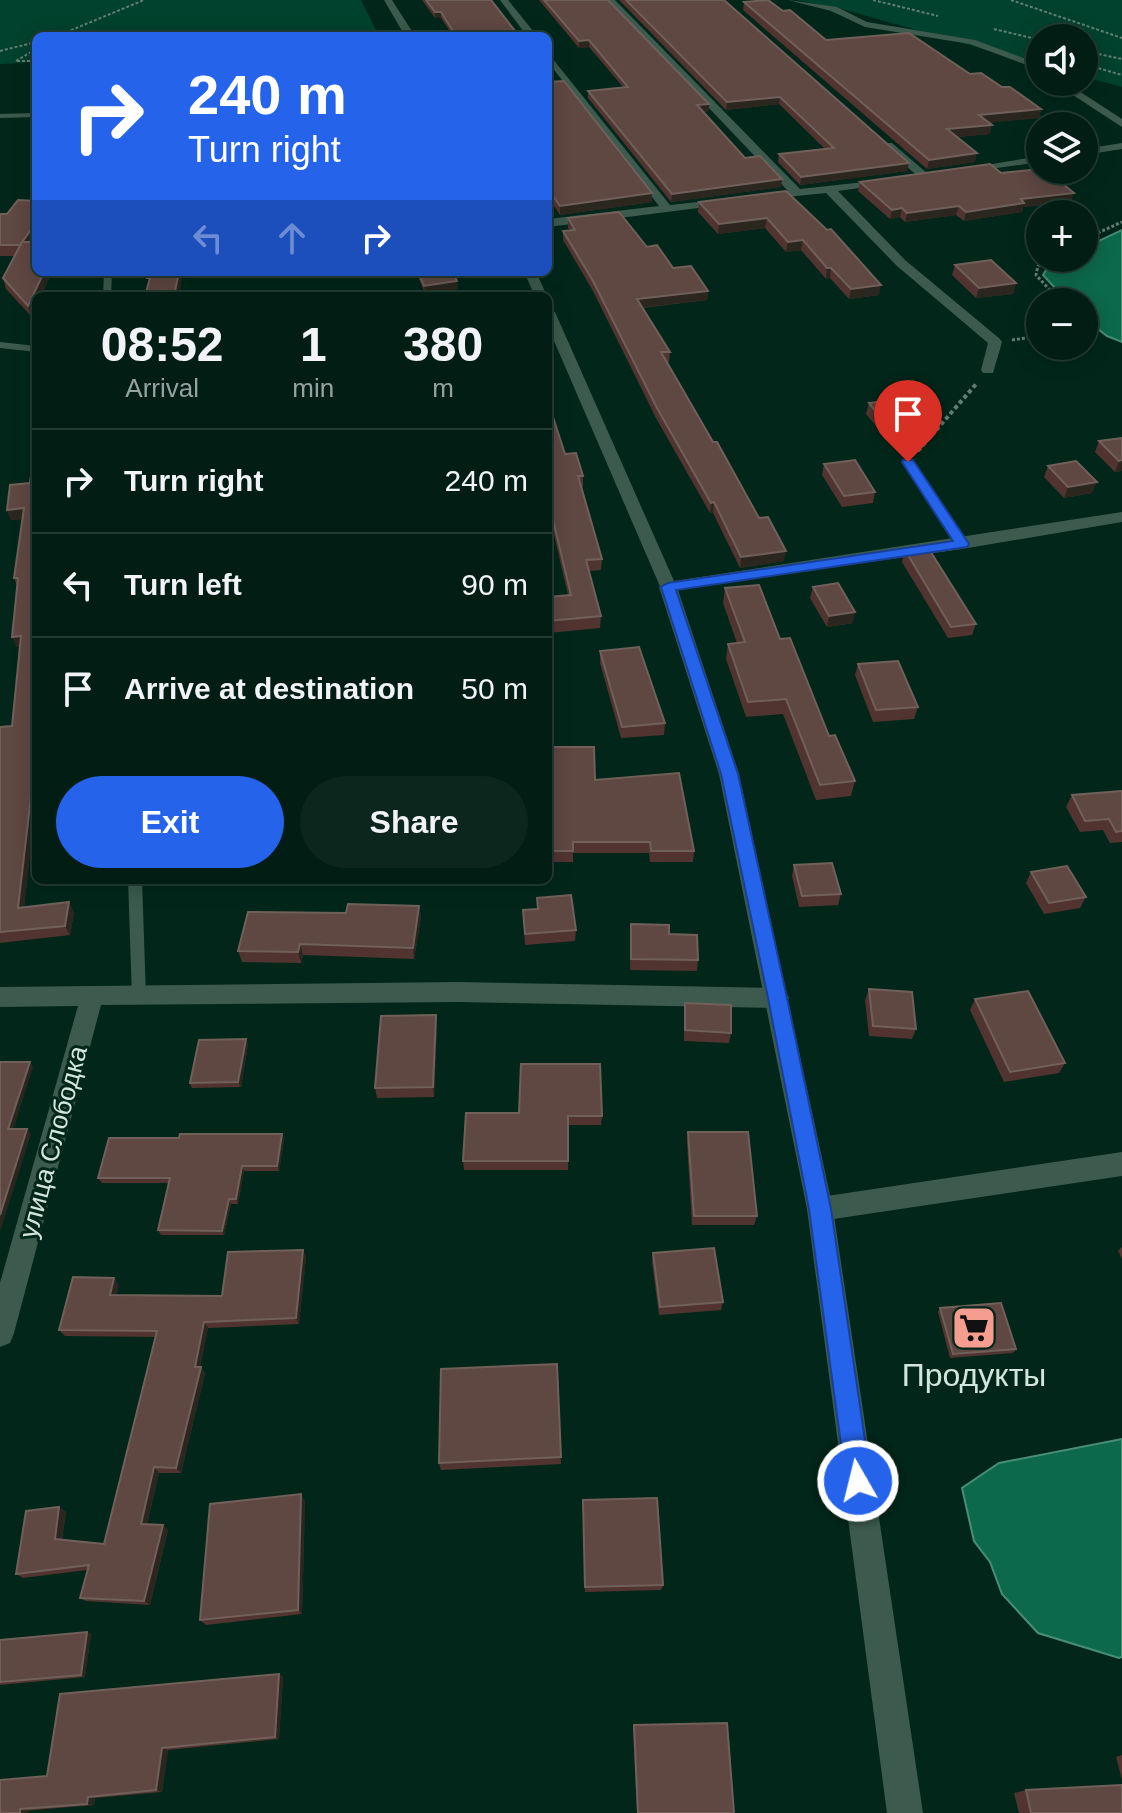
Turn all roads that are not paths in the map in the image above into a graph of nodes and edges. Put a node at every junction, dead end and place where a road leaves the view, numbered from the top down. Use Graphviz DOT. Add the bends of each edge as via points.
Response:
graph roads {
  1 [pos="388,0"];
  2 [pos="504,0"];
  3 [pos="610,0"];
  4 [pos="792,0"];
  5 [pos="408,32"];
  6 [pos="529,32"];
  7 [pos="552,61"];
  8 [pos="1026,62"];
  9 [pos="1079,96"];
  10 [pos="32,115"];
  11 [pos="0,116"];
  12 [pos="1122,124"];
  13 [pos="881,139"];
  14 [pos="1122,146"];
  15 [pos="1098,150"];
  16 [pos="1026,161"];
  17 [pos="950,172"];
  18 [pos="937,174"];
  19 [pos="924,176"];
  20 [pos="829,189"];
  21 [pos="797,193"];
  22 [pos="753,199"];
  23 [pos="739,200"];
  24 [pos="667,209"];
  25 [pos="552,223"];
  26 [pos="552,321"];
  27 [pos="0,345"];
  28 [pos="32,349"];
  29 [pos="988,370"];
  30 [pos="908,462"];
  31 [pos="1122,517"];
  32 [pos="962,544"];
  33 [pos="668,587"];
  34 [pos="135,884"];
  35 [pos="0,997"];
  36 [pos="92,997"];
  37 [pos="139,997"];
  38 [pos="777,998"];
  39 [pos="1122,1164"];
  40 [pos="820,1209"];
  41 [pos="0,1333"];
  42 [pos="905,1813"];
  1 -- 5 [label="street"];
  2 -- 6 [label="street"];
  3 -- 21 [label="street"];
  4 -- 8 [label="street" via="834,9 865,24 972,42"];
  7 -- 24 [label="street"];
  9 -- 12 [label="street"];
  10 -- 11 [label="lane"];
  13 -- 19 [label="street"];
  14 -- 15 [label="street"];
  16 -- 17 [label="street"];
  18 -- 19 [label="street"];
  19 -- 20 [label="street"];
  20 -- 21 [label="street"];
  20 -- 29 [label="street" via="901,263 995,342"];
  21 -- 22 [label="street"];
  23 -- 24 [label="street"];
  24 -- 25 [label="street"];
  26 -- 33 [label="street"];
  27 -- 28 [label="lane"];
  30 -- 32 [label="lane"];
  31 -- 32 [label="street"];
  32 -- 33 [label="street"];
  33 -- 38 [label="street" via="729,774"];
  34 -- 37 [label="lane"];
  35 -- 36 [label="street"];
  36 -- 37 [label="street"];
  36 -- 41 [label="street, улица Слободка"];
  37 -- 38 [label="street" via="459,992"];
  38 -- 40 [label="street"];
  39 -- 40 [label="street"];
  40 -- 42 [label="street"];
}
